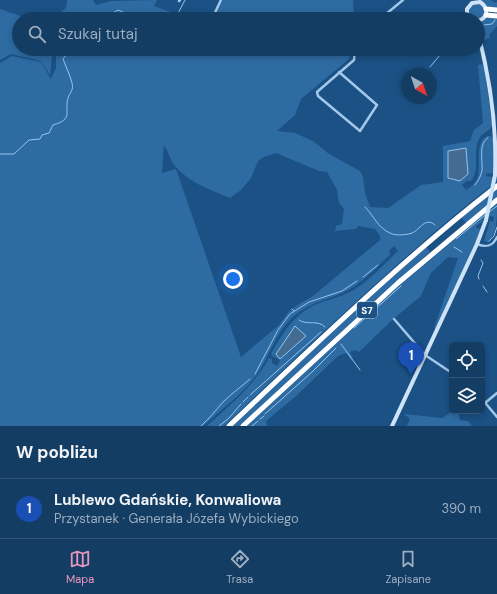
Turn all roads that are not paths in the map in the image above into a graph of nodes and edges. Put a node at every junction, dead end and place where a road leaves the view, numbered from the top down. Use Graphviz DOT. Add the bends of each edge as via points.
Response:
graph roads {
  1 [pos="221,0"];
  2 [pos="403,0"];
  3 [pos="472,1"];
  4 [pos="477,1"];
  5 [pos="497,10"];
  6 [pos="215,12"];
  7 [pos="388,12"];
  8 [pos="466,12"];
  9 [pos="486,12"];
  10 [pos="497,16"];
  11 [pos="354,56"];
  12 [pos="484,56"];
  13 [pos="340,72"];
  14 [pos="496,131"];
  15 [pos="497,186"];
  16 [pos="497,200"];
  17 [pos="497,237"];
  18 [pos="478,244"];
  19 [pos="394,319"];
  20 [pos="425,355"];
  21 [pos="449,371"];
  22 [pos="497,393"];
  23 [pos="485,403"];
  24 [pos="497,417"];
  25 [pos="229,426"];
  26 [pos="243,426"];
  27 [pos="392,426"];
  1 -- 6 [label="street"];
  2 -- 7 [label="street"];
  3 -- 4 [label="main road"];
  3 -- 8 [label="main road"];
  4 -- 9 [label="main road"];
  5 -- 9 [label="highway"];
  9 -- 10 [label="highway"];
  11 -- 13 [label="street" via="354,60"];
  12 -- 14 [label="main road"];
  13 -- 13 [label="street" via="377,104 360,131 318,96 317,92"];
  14 -- 18 [label="main road, bridge" via="495,175 486,220"];
  15 -- 25 [label="highway, S7" via="397,270"];
  16 -- 26 [label="highway, S7" via="392,288"];
  17 -- 18 [label="street" via="492,245 487,247"];
  18 -- 20 [label="main road"];
  19 -- 20 [label="street"];
  20 -- 21 [label="street"];
  20 -- 27 [label="main road"];
  22 -- 23 [label="street"];
  23 -- 24 [label="street"];
}
